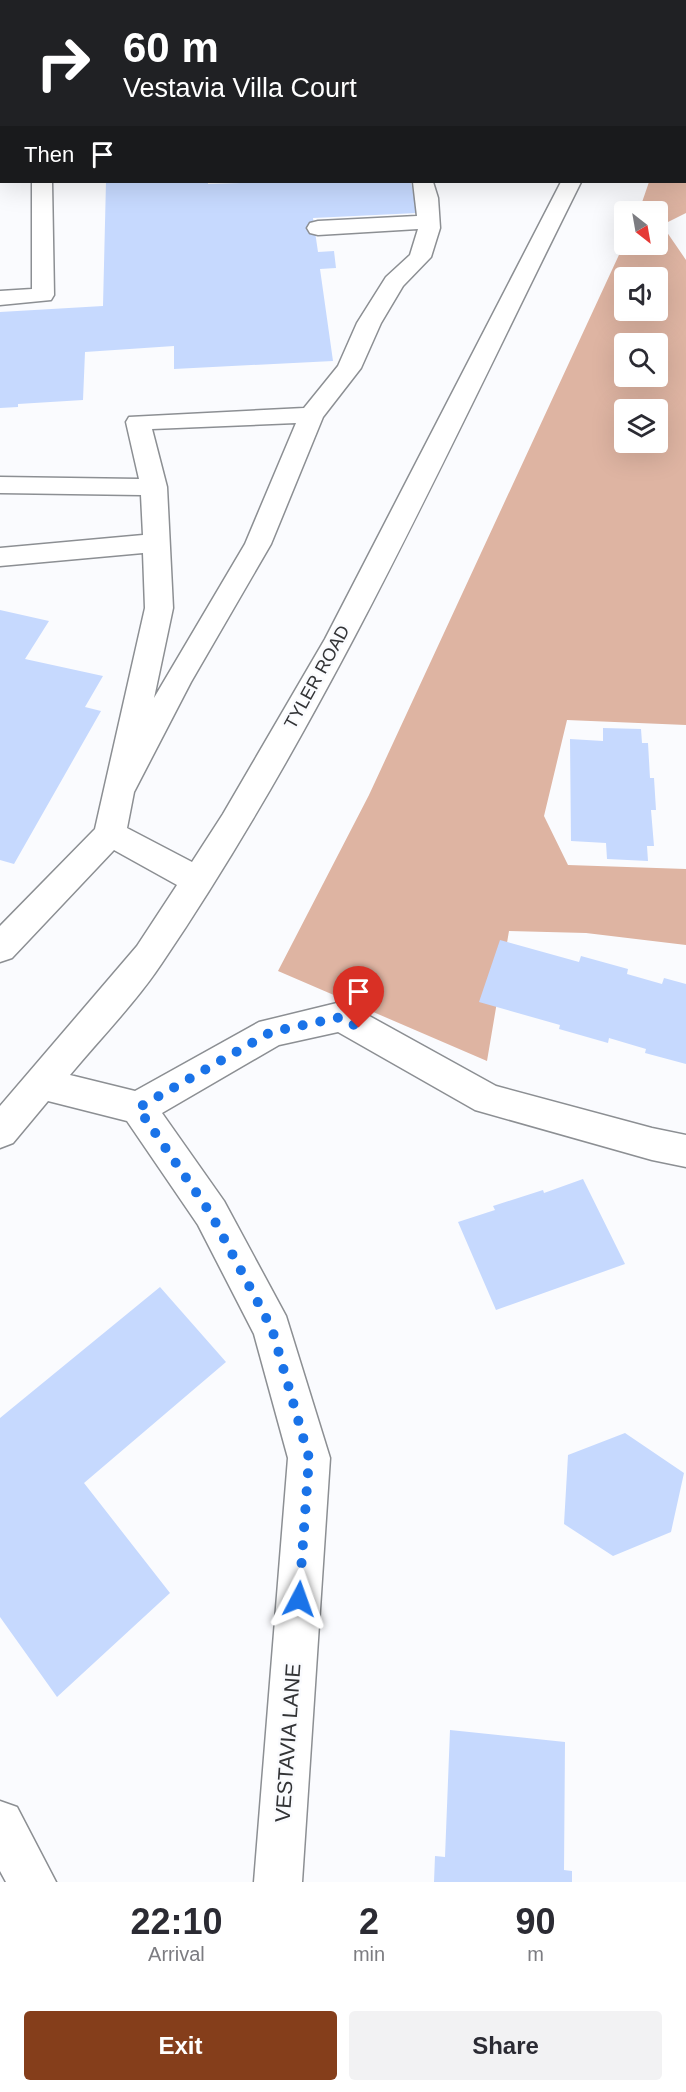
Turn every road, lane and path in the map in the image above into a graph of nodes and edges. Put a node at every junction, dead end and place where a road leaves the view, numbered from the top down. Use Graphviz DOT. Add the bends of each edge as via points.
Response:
graph roads {
  1 [pos="42,183"];
  2 [pos="423,183"];
  3 [pos="570,183"];
  4 [pos="428,222"];
  5 [pos="318,228"];
  6 [pos="0,298"];
  7 [pos="310,415"];
  8 [pos="0,485"];
  9 [pos="154,487"];
  10 [pos="156,543"];
  11 [pos="0,557"];
  12 [pos="117,796"];
  13 [pos="110,834"];
  14 [pos="197,880"];
  15 [pos="5,937"];
  16 [pos="43,1084"];
  17 [pos="138,1108"];
  18 [pos="0,1132"];
  19 [pos="686,1151"];
  20 [pos="0,1824"];
  21 [pos="32,1882"];
  22 [pos="278,1882"];
  1 -- 6 [label="street" via="43,295"];
  2 -- 4 [label="street"];
  3 -- 14 [label="street, TYLER ROAD" via="339,639"];
  4 -- 5 [label="street"];
  4 -- 7 [label="street" via="420,257 394,282 369,323 349,368"];
  7 -- 9 [label="street" via="138,422"];
  7 -- 12 [label="street" via="258,544 177,682"];
  8 -- 9 [label="street"];
  9 -- 10 [label="street"];
  10 -- 11 [label="street"];
  10 -- 12 [label="street" via="159,608"];
  12 -- 13 [label="street"];
  13 -- 14 [label="street"];
  13 -- 15 [label="street"];
  14 -- 16 [label="street, TYLER ROAD" via="149,956"];
  16 -- 17 [label="street"];
  16 -- 18 [label="street, TYLER ROAD"];
  17 -- 19 [label="street" via="271,1032 341,1017 488,1100"];
  17 -- 22 [label="street, VESTAVIA LANE" via="211,1214 272,1329 309,1458"];
  20 -- 21 [label="street"];
}
